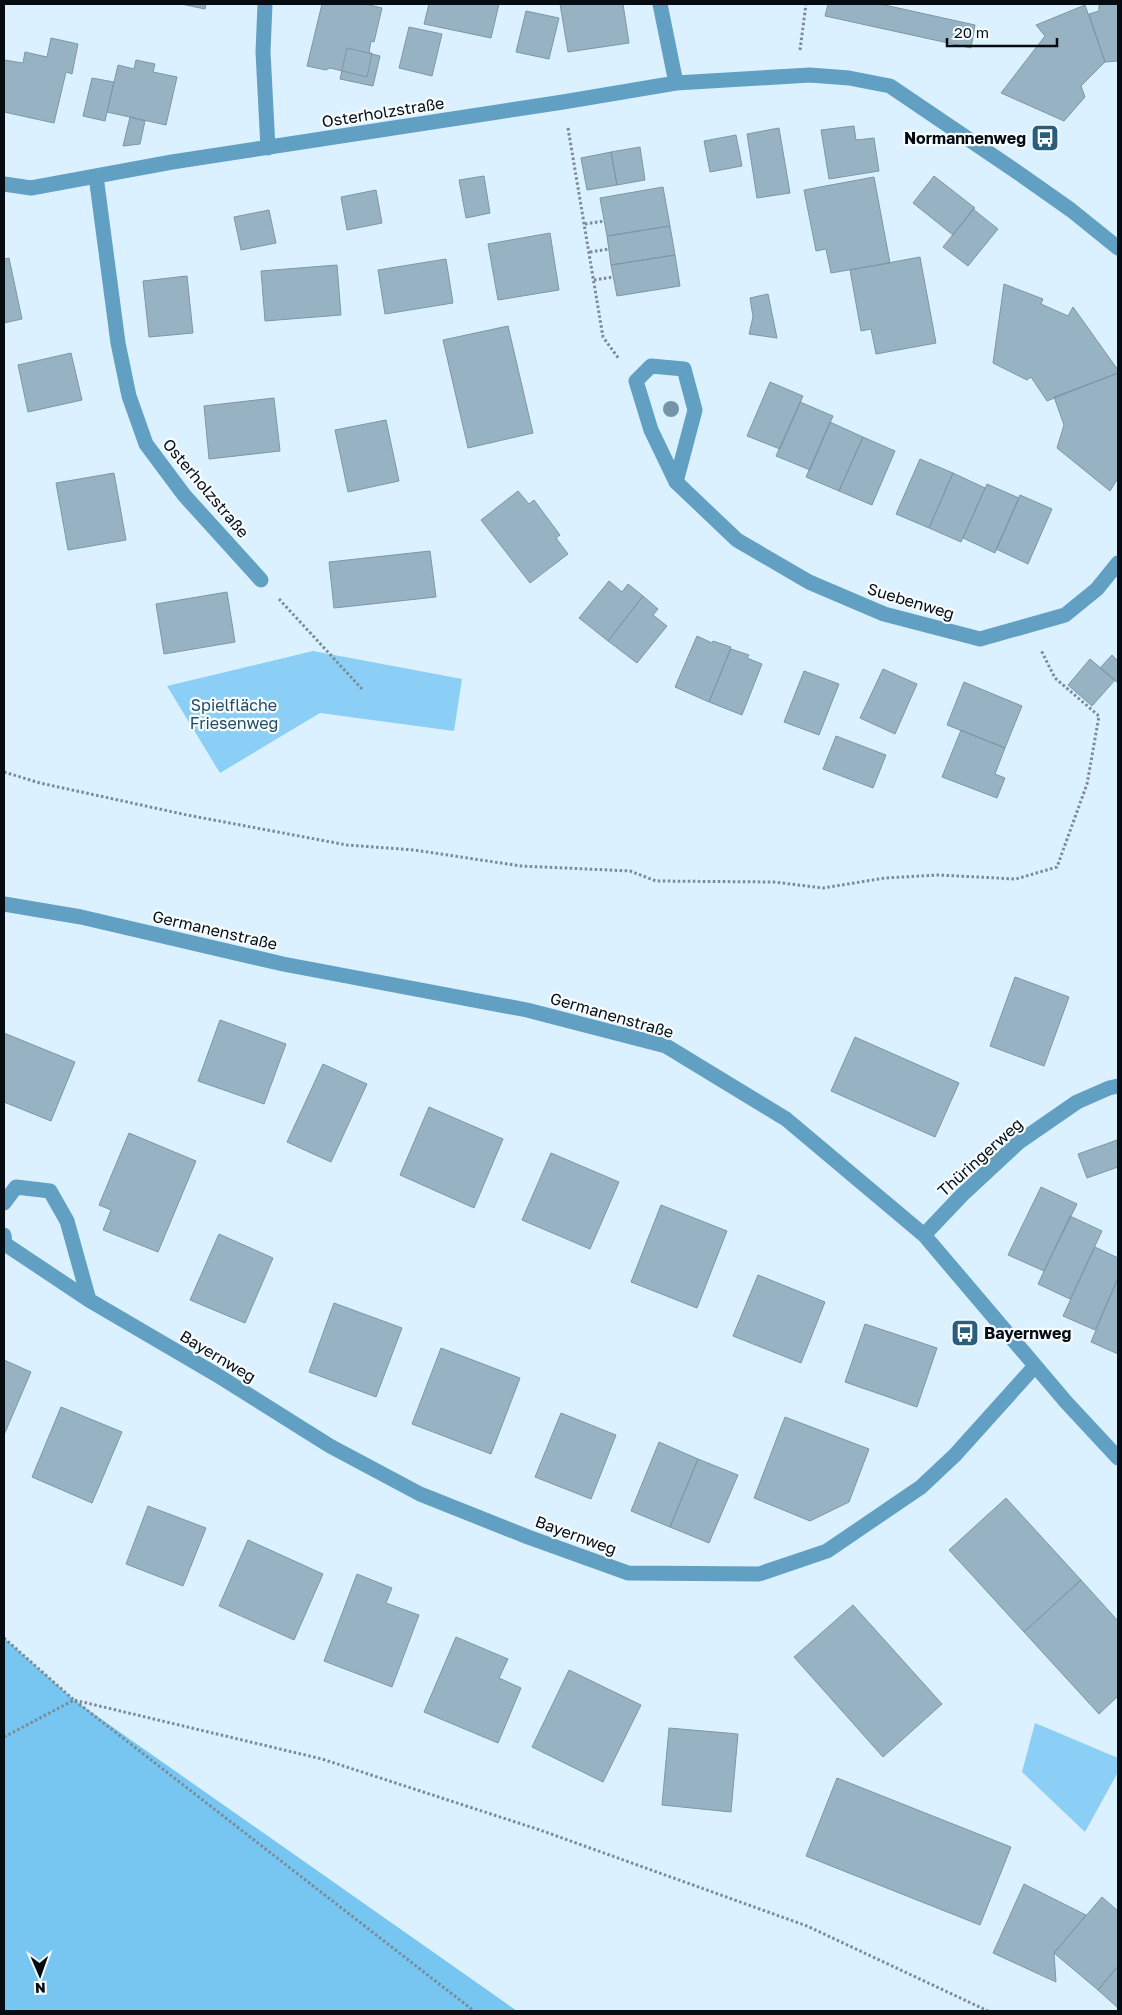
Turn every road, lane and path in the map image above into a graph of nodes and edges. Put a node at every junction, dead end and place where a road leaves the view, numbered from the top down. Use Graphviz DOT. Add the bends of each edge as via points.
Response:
graph roads {
  1 [pos="266,4"];
  2 [pos="660,4"];
  3 [pos="806,4"];
  4 [pos="798,75"];
  5 [pos="676,82"];
  6 [pos="563,102"];
  7 [pos="268,148"];
  8 [pos="96,176"];
  9 [pos="4,184"];
  10 [pos="604,221"];
  11 [pos="584,224"];
  12 [pos="1118,246"];
  13 [pos="609,249"];
  14 [pos="589,252"];
  15 [pos="614,277"];
  16 [pos="594,280"];
  17 [pos="636,381"];
  18 [pos="676,482"];
  19 [pos="1118,564"];
  20 [pos="261,580"];
  21 [pos="1029,626"];
  22 [pos="362,689"];
  23 [pos="4,772"];
  24 [pos="4,904"];
  25 [pos="1118,1086"];
  26 [pos="4,1203"];
  27 [pos="4,1235"];
  28 [pos="924,1235"];
  29 [pos="89,1300"];
  30 [pos="1035,1366"];
  31 [pos="1118,1458"];
  32 [pos="4,1638"];
  33 [pos="74,1700"];
  34 [pos="4,1737"];
  35 [pos="474,2011"];
  36 [pos="988,2011"];
  1 -- 7 [label="street" via="263,52"];
  2 -- 5 [label="street"];
  3 -- 4 [label="path"];
  4 -- 5 [label="street, Osterholzstraße"];
  4 -- 12 [label="street, Osterholzstraße" via="849,78 890,86 1017,172"];
  5 -- 6 [label="street, Osterholzstraße"];
  6 -- 7 [label="street, Osterholzstraße"];
  6 -- 11 [label="path"];
  7 -- 8 [label="street, Osterholzstraße"];
  8 -- 9 [label="street, Osterholzstraße" via="30,188"];
  8 -- 20 [label="street, Osterholzstraße" via="118,343 129,396 146,444 184,495"];
  10 -- 11 [label="path"];
  11 -- 14 [label="path"];
  13 -- 14 [label="path"];
  14 -- 16 [label="path"];
  15 -- 16 [label="path"];
  16 -- 17 [label="path" via="602,337"];
  17 -- 18 [label="street, Suebenweg" via="651,430"];
  17 -- 18 [label="street" via="651,366 684,369 695,410"];
  18 -- 21 [label="street, Suebenweg" via="737,540 809,582 884,614 980,639"];
  19 -- 21 [label="street, Suebenweg" via="1098,589 1065,615"];
  20 -- 22 [label="path"];
  21 -- 23 [label="path" via="1054,678 1099,716 1087,784 1057,867 1016,879 938,875 885,878 823,888 774,882 656,881 630,871 521,866 414,850 347,845 187,815"];
  24 -- 28 [label="street, Germanenstraße" via="81,917 283,964 527,1010 666,1046 786,1119"];
  25 -- 28 [label="street, Thüringerweg" via="1077,1102 1019,1142"];
  26 -- 29 [label="street" via="16,1187 50,1191 67,1221"];
  27 -- 29 [label="street, Bayernweg" via="5,1244"];
  28 -- 30 [label="street, Germanenstraße"];
  29 -- 30 [label="street, Bayernweg" via="330,1446 420,1494 628,1573 759,1574 827,1551 921,1487 955,1455"];
  30 -- 31 [label="street, Germanenstraße"];
  32 -- 33 [label="path"];
  33 -- 34 [label="path"];
  33 -- 35 [label="path"];
  33 -- 36 [label="path" via="322,1759 540,1830 807,1926"];
}
